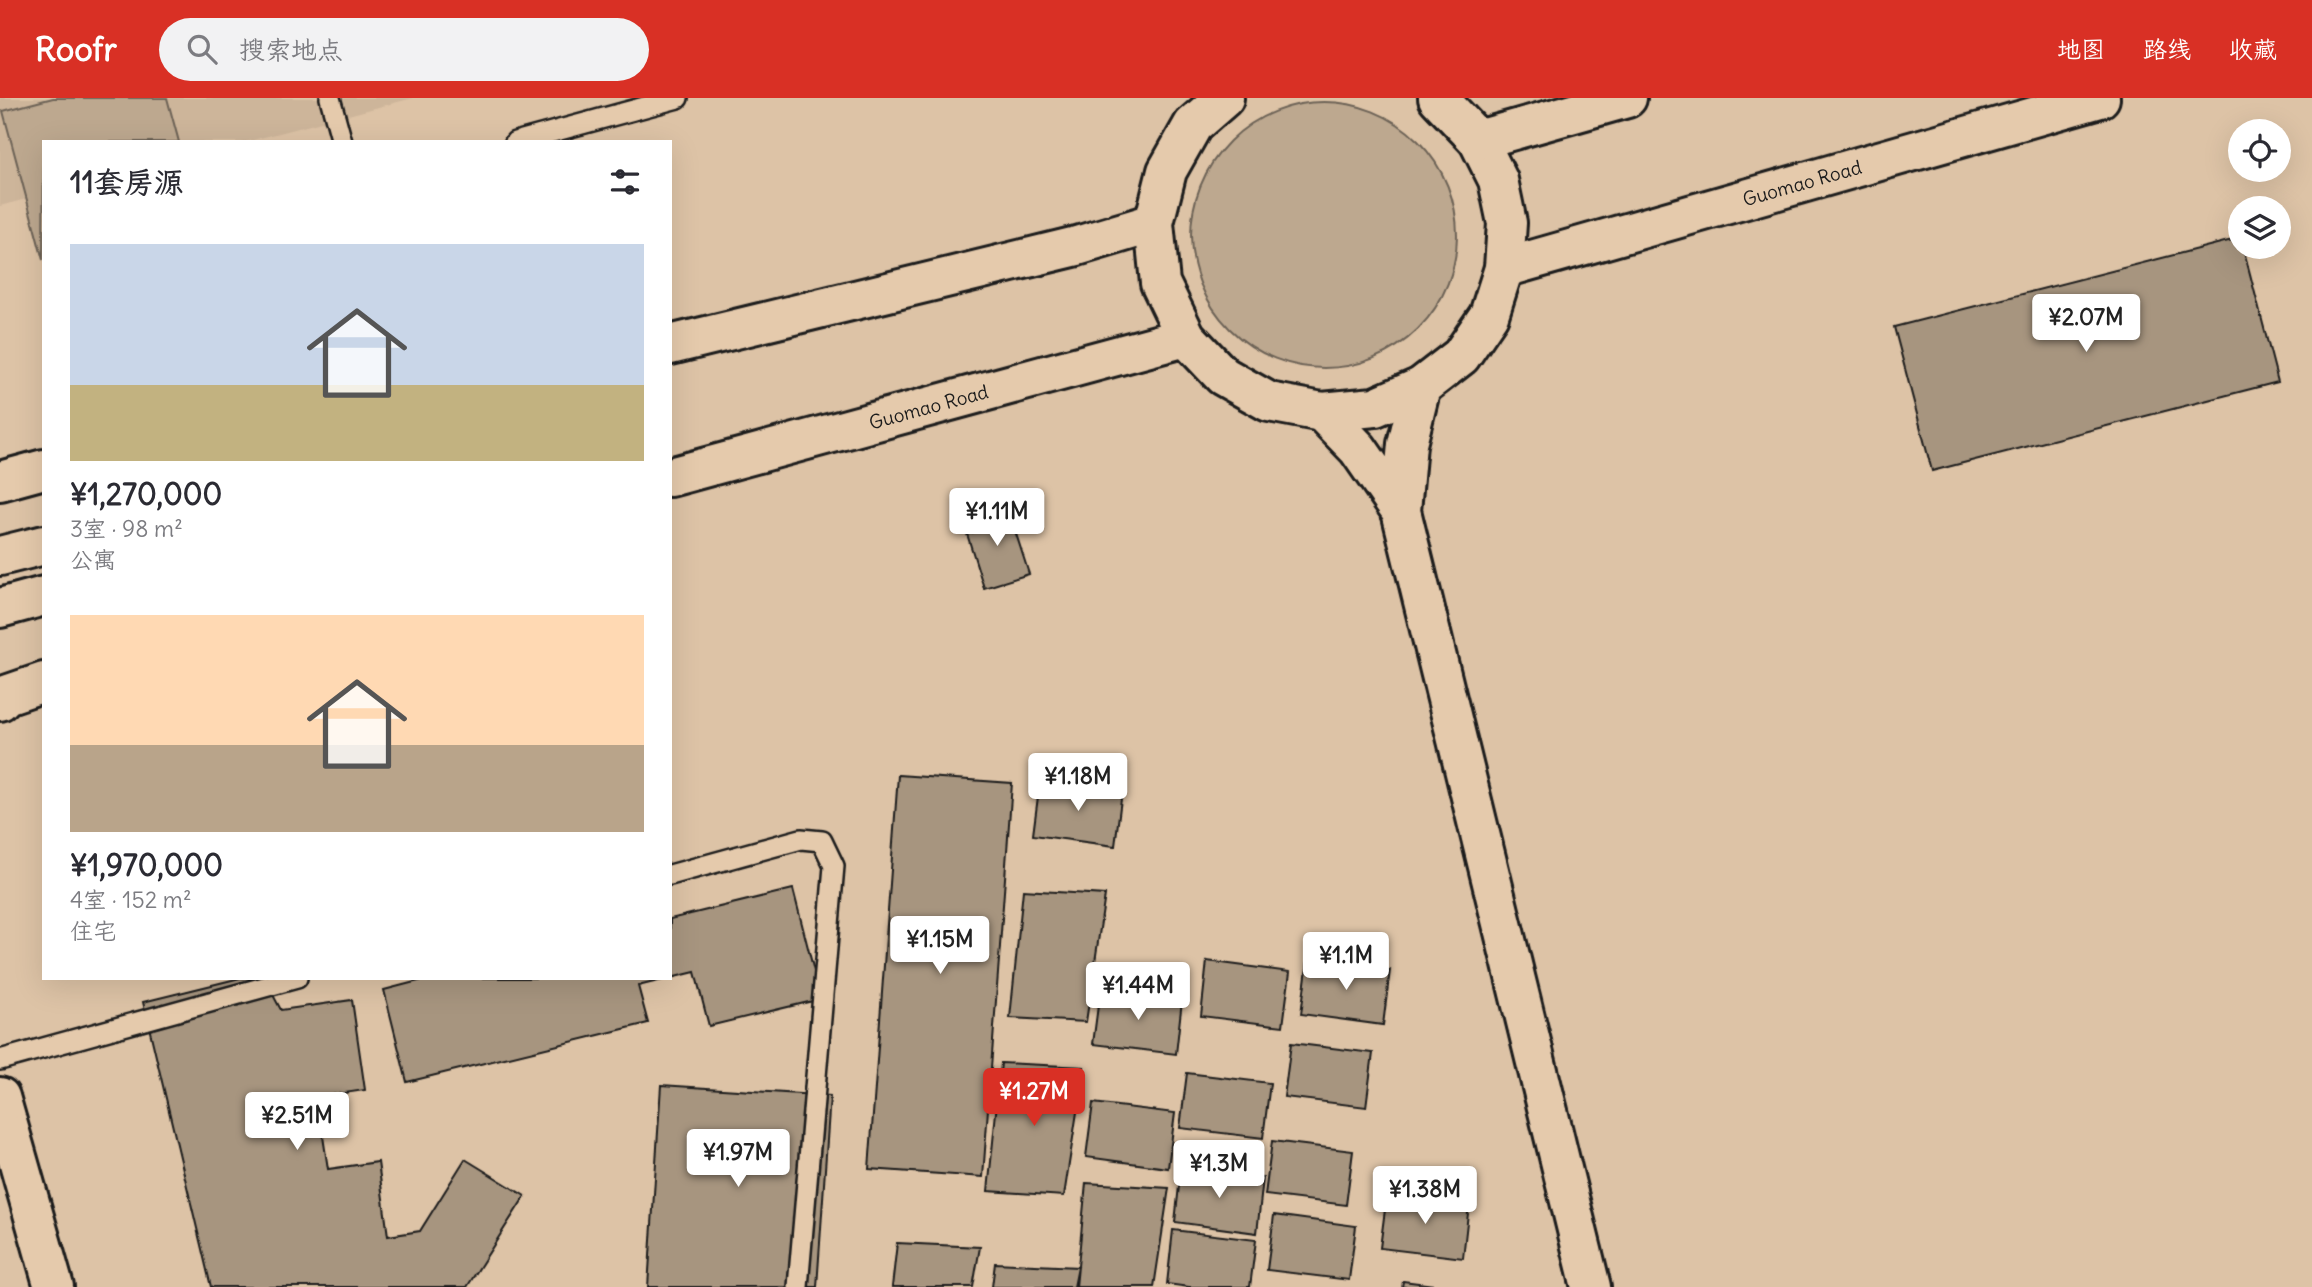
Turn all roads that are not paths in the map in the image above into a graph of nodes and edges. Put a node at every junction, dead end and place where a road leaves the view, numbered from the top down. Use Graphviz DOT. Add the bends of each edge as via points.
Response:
graph roads {
  1 [pos="330,98"];
  2 [pos="678,98"];
  3 [pos="1224,98"];
  4 [pos="1438,98"];
  5 [pos="1627,98"];
  6 [pos="2100,98"];
  7 [pos="1200,111"];
  8 [pos="548,138"];
  9 [pos="341,140"];
  10 [pos="1478,140"];
  11 [pos="1154,223"];
  12 [pos="1504,268"];
  13 [pos="1186,337"];
  14 [pos="672,345"];
  15 [pos="1422,387"];
  16 [pos="1322,412"];
  17 [pos="42,470"];
  18 [pos="672,476"];
  19 [pos="0,481"];
  20 [pos="1401,511"];
  21 [pos="42,546"];
  22 [pos="0,556"];
  23 [pos="42,597"];
  24 [pos="0,608"];
  25 [pos="42,683"];
  26 [pos="0,701"];
  27 [pos="672,874"];
  28 [pos="290,980"];
  29 [pos="0,1060"];
  30 [pos="0,1102"];
  31 [pos="54,1287"];
  32 [pos="798,1287"];
  33 [pos="1591,1287"];
  1 -- 9 [label="lane"];
  2 -- 8 [label="lane"];
  3 -- 7 [label="main road"];
  4 -- 10 [label="main road"];
  5 -- 10 [label="main road"];
  6 -- 12 [label="main road, Guomao Road"];
  7 -- 11 [label="main road" via="1167,170"];
  10 -- 12 [label="main road" via="1497,180 1507,223"];
  11 -- 13 [label="main road" via="1160,283"];
  11 -- 14 [label="main road"];
  12 -- 15 [label="main road" via="1489,315 1461,356"];
  13 -- 16 [label="main road" via="1223,376 1269,401"];
  13 -- 18 [label="main road, Guomao Road"];
  15 -- 16 [label="main road" via="1375,407"];
  15 -- 20 [label="main road" via="1407,444"];
  16 -- 20 [label="main road" via="1358,449"];
  17 -- 19 [label="main road"];
  20 -- 33 [label="main road"];
  21 -- 22 [label="main road"];
  23 -- 24 [label="main road"];
  25 -- 26 [label="main road"];
  27 -- 32 [label="lane" via="801,839 822,841 834,866"];
  28 -- 29 [label="lane"];
  30 -- 31 [label="main road"];
}
